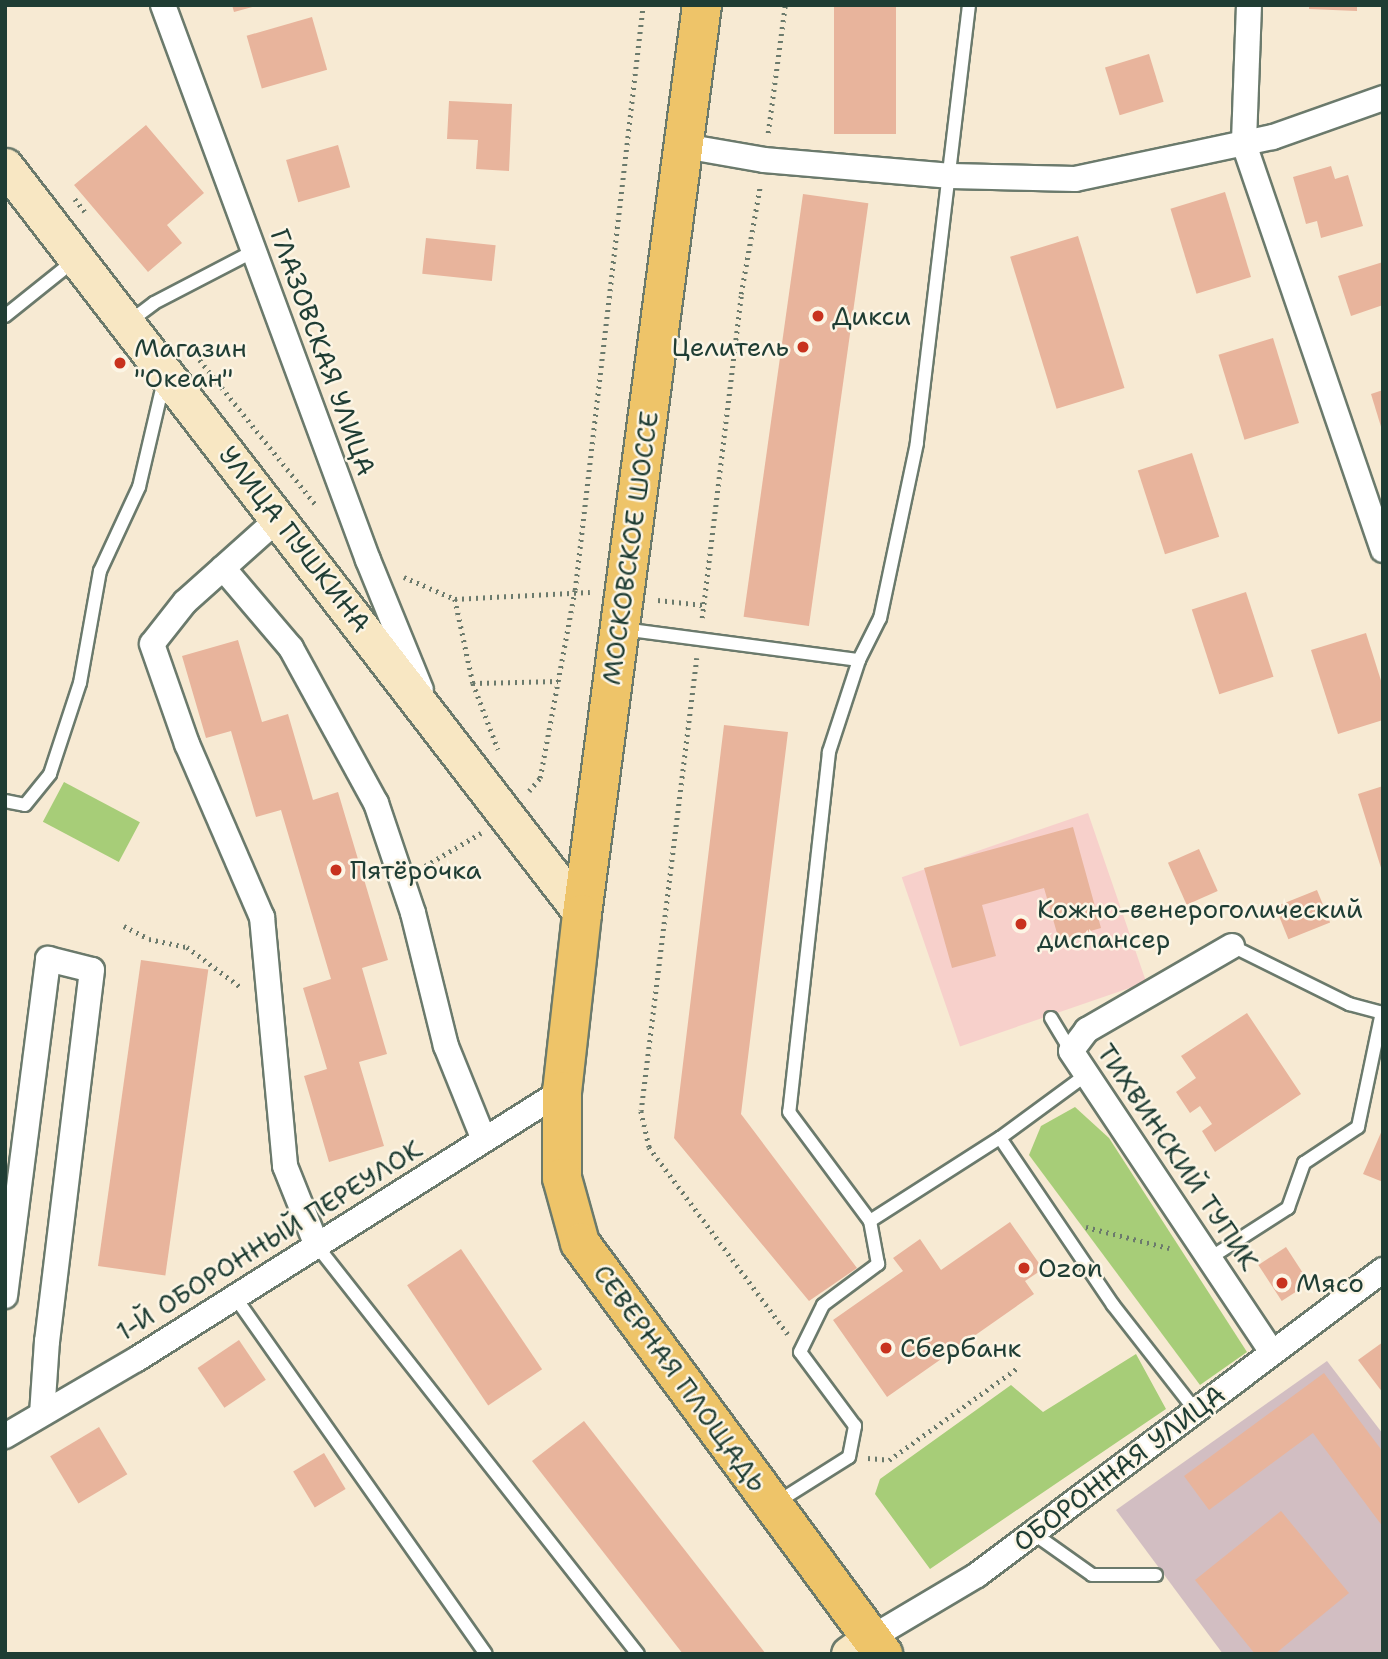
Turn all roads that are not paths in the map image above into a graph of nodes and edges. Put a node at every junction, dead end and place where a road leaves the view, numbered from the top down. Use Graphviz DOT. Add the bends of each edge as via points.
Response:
graph roads {
  1 [pos="163,5"];
  2 [pos="702,5"];
  3 [pos="969,5"];
  4 [pos="1249,5"];
  5 [pos="1383,98"];
  6 [pos="1244,144"];
  7 [pos="684,146"];
  8 [pos="5,166"];
  9 [pos="951,176"];
  10 [pos="254,251"];
  11 [pos="75,260"];
  12 [pos="5,316"];
  13 [pos="128,322"];
  14 [pos="166,372"];
  15 [pos="279,518"];
  16 [pos="1383,550"];
  17 [pos="223,568"];
  18 [pos="622,612"];
  19 [pos="859,660"];
  20 [pos="432,716"];
  21 [pos="5,801"];
  22 [pos="582,914"];
  23 [pos="1232,946"];
  24 [pos="1382,1013"];
  25 [pos="1051,1018"];
  26 [pos="1071,1051"];
  27 [pos="1087,1074"];
  28 [pos="562,1091"];
  29 [pos="1000,1138"];
  30 [pos="484,1140"];
  31 [pos="870,1221"];
  32 [pos="317,1246"];
  33 [pos="1210,1258"];
  34 [pos="1383,1270"];
  35 [pos="5,1296"];
  36 [pos="235,1297"];
  37 [pos="1272,1352"];
  38 [pos="1195,1410"];
  39 [pos="42,1414"];
  40 [pos="5,1436"];
  41 [pos="773,1505"];
  42 [pos="1033,1533"];
  43 [pos="1156,1576"];
  44 [pos="868,1648"];
  45 [pos="486,1654"];
  46 [pos="639,1654"];
  1 -- 10 [label="street, ГЛАЗОВСКАЯ УЛИЦА"];
  2 -- 7 [label="main road, МОСКОВСКОЕ ШОССЕ"];
  3 -- 9 [label="lane"];
  4 -- 6 [label="street"];
  5 -- 6 [label="street"];
  6 -- 9 [label="street" via="1075,178"];
  6 -- 16 [label="street"];
  7 -- 9 [label="street" via="764,160"];
  7 -- 18 [label="main road, МОСКОВСКОЕ ШОССЕ"];
  8 -- 11 [label="street, УЛИЦА ПУШКИНА"];
  9 -- 19 [label="lane" via="917,443 880,618"];
  10 -- 13 [label="lane" via="153,303"];
  10 -- 20 [label="street, ГЛАЗОВСКАЯ УЛИЦА" via="368,560"];
  11 -- 12 [label="lane"];
  11 -- 13 [label="street, УЛИЦА ПУШКИНА"];
  13 -- 14 [label="street, УЛИЦА ПУШКИНА"];
  14 -- 15 [label="street, УЛИЦА ПУШКИНА"];
  14 -- 21 [label="lane" via="139,487 100,571 80,682 50,774 25,805"];
  15 -- 17 [label="street"];
  15 -- 20 [label="street, УЛИЦА ПУШКИНА"];
  17 -- 30 [label="street" via="291,648 376,803 402,879 446,1046"];
  17 -- 32 [label="street" via="185,602 152,644 187,744 262,917 285,1166"];
  18 -- 19 [label="lane" via="699,639"];
  18 -- 22 [label="main road, МОСКОВСКОЕ ШОССЕ"];
  19 -- 31 [label="lane" via="829,752 789,1112"];
  20 -- 22 [label="street, УЛИЦА ПУШКИНА"];
  22 -- 28 [label="main road, МОСКОВСКОЕ ШОССЕ"];
  23 -- 24 [label="lane" via="1349,1004"];
  23 -- 26 [label="street, ТИХВИНСКИЙ ТУПИК" via="1087,1030"];
  24 -- 33 [label="lane" via="1358,1127 1304,1163 1288,1208"];
  25 -- 26 [label="lane"];
  26 -- 27 [label="street, ТИХВИНСКИЙ ТУПИК"];
  27 -- 29 [label="lane"];
  27 -- 33 [label="street, ТИХВИНСКИЙ ТУПИК"];
  28 -- 30 [label="street, 1-Й ОБОРОННЫЙ ПЕРЕУЛОК"];
  28 -- 41 [label="main road, СЕВЕРНАЯ ПЛОЩАДЬ" via="562,1178 580,1242"];
  29 -- 31 [label="lane"];
  29 -- 38 [label="lane" via="1054,1220"];
  30 -- 32 [label="street, 1-Й ОБОРОННЫЙ ПЕРЕУЛОК"];
  31 -- 41 [label="lane" via="878,1264 823,1306 800,1352 855,1426 849,1457"];
  32 -- 36 [label="street, 1-Й ОБОРОННЫЙ ПЕРЕУЛОК"];
  32 -- 46 [label="lane"];
  33 -- 37 [label="street, ТИХВИНСКИЙ ТУПИК"];
  34 -- 37 [label="street, ОБОРОННАЯ УЛИЦА"];
  35 -- 39 [label="street" via="48,959 92,970"];
  36 -- 39 [label="street, 1-Й ОБОРОННЫЙ ПЕРЕУЛОК"];
  36 -- 45 [label="lane"];
  37 -- 38 [label="street, ОБОРОННАЯ УЛИЦА"];
  38 -- 42 [label="street, ОБОРОННАЯ УЛИЦА"];
  39 -- 40 [label="street, 1-Й ОБОРОННЫЙ ПЕРЕУЛОК"];
  41 -- 44 [label="main road, СЕВЕРНАЯ ПЛОЩАДЬ"];
  42 -- 43 [label="lane" via="1092,1576"];
  42 -- 44 [label="street, ОБОРОННАЯ УЛИЦА"];
}
